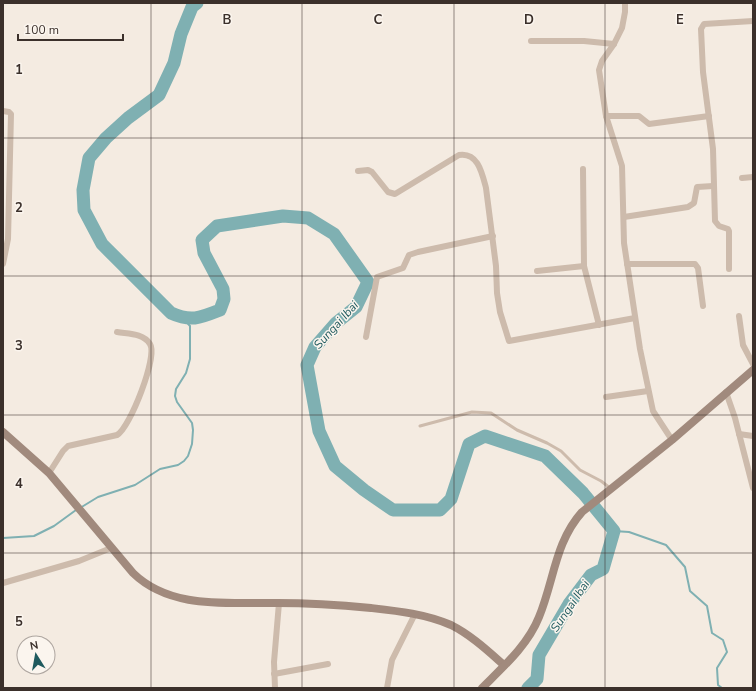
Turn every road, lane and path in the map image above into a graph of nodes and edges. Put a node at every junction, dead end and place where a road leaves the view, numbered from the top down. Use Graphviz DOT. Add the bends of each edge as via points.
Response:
graph roads {
  1 [pos="625,3"];
  2 [pos="753,22"];
  3 [pos="531,41"];
  4 [pos="614,44"];
  5 [pos="3,111"];
  6 [pos="606,116"];
  7 [pos="709,116"];
  8 [pos="583,169"];
  9 [pos="358,171"];
  10 [pos="753,177"];
  11 [pos="742,178"];
  12 [pos="713,186"];
  13 [pos="624,217"];
  14 [pos="6,227"];
  15 [pos="493,236"];
  16 [pos="3,264"];
  17 [pos="627,264"];
  18 [pos="584,266"];
  19 [pos="729,269"];
  20 [pos="537,271"];
  21 [pos="703,306"];
  22 [pos="739,316"];
  23 [pos="635,318"];
  24 [pos="599,325"];
  25 [pos="117,332"];
  26 [pos="366,337"];
  27 [pos="753,364"];
  28 [pos="753,370"];
  29 [pos="648,391"];
  30 [pos="726,392"];
  31 [pos="606,397"];
  32 [pos="420,426"];
  33 [pos="3,432"];
  34 [pos="739,434"];
  35 [pos="753,436"];
  36 [pos="672,440"];
  37 [pos="49,473"];
  38 [pos="753,488"];
  39 [pos="611,489"];
  40 [pos="111,548"];
  41 [pos="3,583"];
  42 [pos="279,603"];
  43 [pos="415,614"];
  44 [pos="328,664"];
  45 [pos="504,665"];
  46 [pos="274,674"];
  47 [pos="274,688"];
  48 [pos="387,688"];
  49 [pos="482,688"];
  1 -- 4 [label="street" via="624,21"];
  2 -- 7 [label="street" via="702,26 703,72"];
  3 -- 4 [label="street" via="584,40"];
  4 -- 6 [label="street" via="599,65"];
  5 -- 14 [label="street" via="11,114"];
  6 -- 7 [label="street" via="639,116 650,124"];
  6 -- 13 [label="street" via="622,166"];
  7 -- 12 [label="street" via="713,149"];
  8 -- 18 [label="street"];
  9 -- 15 [label="street" via="372,172 388,192 395,194 459,155 471,155 480,168 486,188"];
  10 -- 11 [label="street"];
  12 -- 13 [label="street" via="697,187 694,203 688,208"];
  12 -- 19 [label="street" via="715,221 729,231"];
  13 -- 17 [label="street"];
  14 -- 16 [label="street" via="8,240"];
  15 -- 24 [label="street" via="497,293 509,341"];
  15 -- 26 [label="street" via="418,252 409,256 403,268 377,277"];
  17 -- 21 [label="street" via="695,264 698,268"];
  17 -- 23 [label="street"];
  18 -- 20 [label="street"];
  18 -- 24 [label="street"];
  22 -- 27 [label="street" via="743,345"];
  23 -- 24 [label="street"];
  23 -- 29 [label="street"];
  25 -- 37 [label="street" via="142,336 151,345 152,357 132,413 121,433 68,446"];
  28 -- 30 [label="street"];
  29 -- 31 [label="street"];
  29 -- 36 [label="street" via="653,411"];
  30 -- 34 [label="street"];
  30 -- 36 [label="street"];
  32 -- 39 [label="lane" via="472,412 491,413 517,430 561,451 580,470"];
  33 -- 37 [label="street"];
  34 -- 35 [label="street"];
  34 -- 38 [label="street"];
  36 -- 39 [label="street"];
  37 -- 40 [label="street"];
  39 -- 45 [label="street" via="582,512 565,536 537,622 527,639"];
  40 -- 41 [label="street" via="79,561"];
  40 -- 42 [label="street" via="138,578 173,597 208,602"];
  42 -- 43 [label="street" via="341,605"];
  42 -- 46 [label="street"];
  43 -- 45 [label="street" via="452,626"];
  43 -- 48 [label="street" via="392,660"];
  44 -- 46 [label="street"];
  45 -- 49 [label="street"];
  46 -- 47 [label="street"];
}
